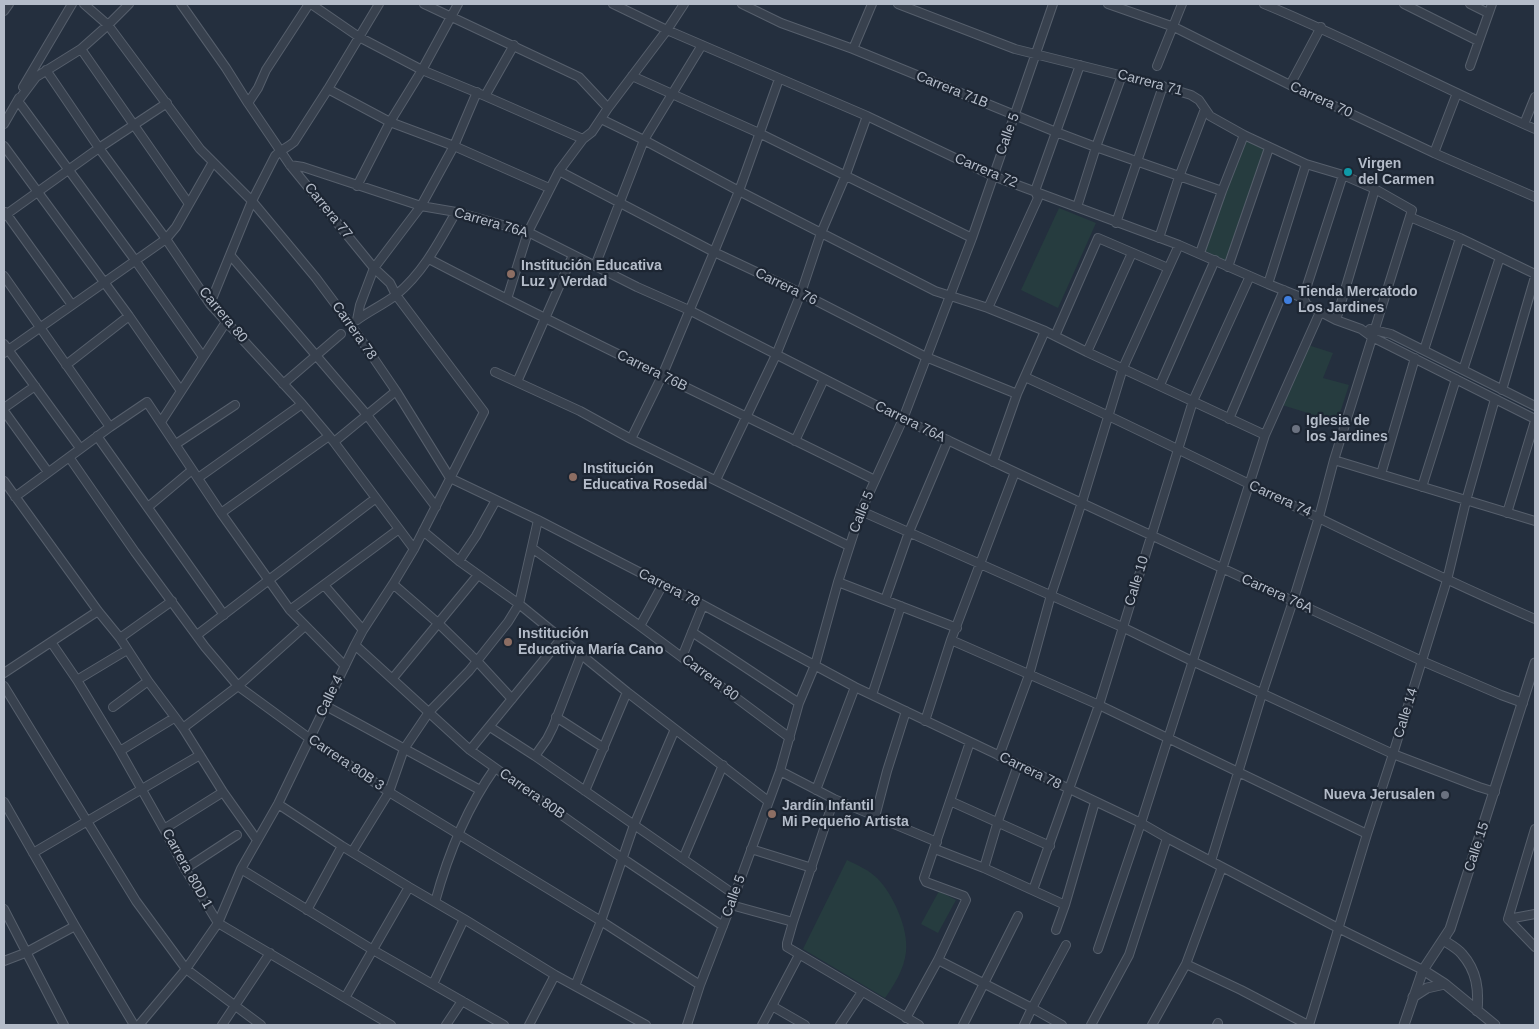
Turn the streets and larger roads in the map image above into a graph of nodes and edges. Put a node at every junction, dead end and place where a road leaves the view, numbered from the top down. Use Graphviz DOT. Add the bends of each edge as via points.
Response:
graph roads {
  1 [pos="9,4"];
  2 [pos="72,4"];
  3 [pos="84,4"];
  4 [pos="129,4"];
  5 [pos="181,4"];
  6 [pos="310,4"];
  7 [pos="379,4"];
  8 [pos="424,4"];
  9 [pos="458,4"];
  10 [pos="613,4"];
  11 [pos="684,4"];
  12 [pos="742,4"];
  13 [pos="872,4"];
  14 [pos="898,4"];
  15 [pos="1053,4"];
  16 [pos="1108,4"];
  17 [pos="1182,4"];
  18 [pos="1264,4"];
  19 [pos="1404,4"];
  20 [pos="1470,4"];
  21 [pos="1492,4"];
  22 [pos="1413,6"];
  23 [pos="321,7"];
  24 [pos="4,11"];
  25 [pos="1488,13"];
  26 [pos="452,17"];
  27 [pos="108,25"];
  28 [pos="1174,27"];
  29 [pos="1321,28"];
  30 [pos="667,30"];
  31 [pos="359,37"];
  32 [pos="1478,41"];
  33 [pos="514,45"];
  34 [pos="702,45"];
  35 [pos="81,49"];
  36 [pos="853,49"];
  37 [pos="1036,55"];
  38 [pos="1080,65"];
  39 [pos="1157,66"];
  40 [pos="1470,66"];
  41 [pos="46,70"];
  42 [pos="422,70"];
  43 [pos="632,76"];
  44 [pos="1122,76"];
  45 [pos="779,79"];
  46 [pos="1290,85"];
  47 [pos="1163,86"];
  48 [pos="328,89"];
  49 [pos="477,92"];
  50 [pos="1457,93"];
  51 [pos="672,95"];
  52 [pos="486,96"];
  53 [pos="1535,97"];
  54 [pos="18,101"];
  55 [pos="167,104"];
  56 [pos="248,104"];
  57 [pos="608,108"];
  58 [pos="1205,109"];
  59 [pos="867,116"];
  60 [pos="1015,116"];
  61 [pos="601,120"];
  62 [pos="390,122"];
  63 [pos="4,124"];
  64 [pos="1524,124"];
  65 [pos="133,126"];
  66 [pos="1535,129"];
  67 [pos="1056,132"];
  68 [pos="759,134"];
  69 [pos="1244,135"];
  70 [pos="582,139"];
  71 [pos="644,140"];
  72 [pos="4,146"];
  73 [pos="454,146"];
  74 [pos="1096,147"];
  75 [pos="99,148"];
  76 [pos="1270,148"];
  77 [pos="280,150"];
  78 [pos="1434,153"];
  79 [pos="1137,161"];
  80 [pos="214,162"];
  81 [pos="1306,164"];
  82 [pos="290,165"];
  83 [pos="69,169"];
  84 [pos="559,171"];
  85 [pos="1343,175"];
  86 [pos="993,176"];
  87 [pos="845,177"];
  88 [pos="1179,177"];
  89 [pos="357,186"];
  90 [pos="549,188"];
  91 [pos="1374,189"];
  92 [pos="37,191"];
  93 [pos="1035,191"];
  94 [pos="1222,191"];
  95 [pos="739,192"];
  96 [pos="1535,197"];
  97 [pos="252,201"];
  98 [pos="620,203"];
  99 [pos="189,204"];
  100 [pos="421,206"];
  101 [pos="1077,207"];
  102 [pos="456,212"];
  103 [pos="5,213"];
  104 [pos="1411,213"];
  105 [pos="1116,223"];
  106 [pos="528,232"];
  107 [pos="822,233"];
  108 [pos="972,238"];
  109 [pos="1159,238"];
  110 [pos="1460,238"];
  111 [pos="166,239"];
  112 [pos="1179,245"];
  113 [pos="714,252"];
  114 [pos="1132,253"];
  115 [pos="1200,253"];
  116 [pos="573,255"];
  117 [pos="231,256"];
  118 [pos="1500,257"];
  119 [pos="429,259"];
  120 [pos="135,260"];
  121 [pos="1215,260"];
  122 [pos="595,266"];
  123 [pos="1228,267"];
  124 [pos="374,268"];
  125 [pos="1168,268"];
  126 [pos="4,276"];
  127 [pos="1250,276"];
  128 [pos="1535,276"];
  129 [pos="104,282"];
  130 [pos="1268,284"];
  131 [pos="1284,290"];
  132 [pos="801,293"];
  133 [pos="396,295"];
  134 [pos="949,296"];
  135 [pos="1303,298"];
  136 [pos="507,299"];
  137 [pos="210,304"];
  138 [pos="72,305"];
  139 [pos="988,308"];
  140 [pos="689,310"];
  141 [pos="1320,312"];
  142 [pos="129,316"];
  143 [pos="545,318"];
  144 [pos="1336,320"];
  145 [pos="226,322"];
  146 [pos="354,322"];
  147 [pos="40,328"];
  148 [pos="1045,331"];
  149 [pos="1374,333"];
  150 [pos="341,334"];
  151 [pos="1055,336"];
  152 [pos="5,349"];
  153 [pos="1424,350"];
  154 [pos="1087,352"];
  155 [pos="776,355"];
  156 [pos="315,356"];
  157 [pos="203,357"];
  158 [pos="926,357"];
  159 [pos="1415,358"];
  160 [pos="66,365"];
  161 [pos="1123,368"];
  162 [pos="1463,370"];
  163 [pos="495,372"];
  164 [pos="662,376"];
  165 [pos="1026,377"];
  166 [pos="824,379"];
  167 [pos="1456,379"];
  168 [pos="517,382"];
  169 [pos="283,384"];
  170 [pos="1160,385"];
  171 [pos="35,386"];
  172 [pos="1502,390"];
  173 [pos="180,391"];
  174 [pos="396,391"];
  175 [pos="1017,394"];
  176 [pos="1495,399"];
  177 [pos="1193,401"];
  178 [pos="302,404"];
  179 [pos="235,405"];
  180 [pos="1535,406"];
  181 [pos="4,409"];
  182 [pos="484,412"];
  183 [pos="367,415"];
  184 [pos="1109,415"];
  185 [pos="747,416"];
  186 [pos="903,419"];
  187 [pos="1229,419"];
  188 [pos="1535,420"];
  189 [pos="161,422"];
  190 [pos="110,427"];
  191 [pos="1265,435"];
  192 [pos="98,436"];
  193 [pos="331,439"];
  194 [pos="631,439"];
  195 [pos="796,440"];
  196 [pos="948,440"];
  197 [pos="176,444"];
  198 [pos="80,448"];
  199 [pos="1178,448"];
  200 [pos="69,457"];
  201 [pos="1334,460"];
  202 [pos="993,462"];
  203 [pos="192,470"];
  204 [pos="48,472"];
  205 [pos="1015,472"];
  206 [pos="1381,474"];
  207 [pos="198,478"];
  208 [pos="450,478"];
  209 [pos="716,480"];
  210 [pos="875,480"];
  211 [pos="4,481"];
  212 [pos="1249,484"];
  213 [pos="1422,487"];
  214 [pos="15,497"];
  215 [pos="376,498"];
  216 [pos="496,500"];
  217 [pos="1466,500"];
  218 [pos="1082,502"];
  219 [pos="148,507"];
  220 [pos="436,508"];
  221 [pos="861,511"];
  222 [pos="220,513"];
  223 [pos="1507,513"];
  224 [pos="1319,517"];
  225 [pos="538,520"];
  226 [pos="1535,521"];
  227 [pos="399,529"];
  228 [pos="423,531"];
  229 [pos="909,532"];
  230 [pos="1151,535"];
  231 [pos="849,546"];
  232 [pos="532,548"];
  233 [pos="414,549"];
  234 [pos="458,561"];
  235 [pos="980,564"];
  236 [pos="1222,569"];
  237 [pos="478,576"];
  238 [pos="269,580"];
  239 [pos="1447,580"];
  240 [pos="838,582"];
  241 [pos="393,584"];
  242 [pos="663,584"];
  243 [pos="324,585"];
  244 [pos="1051,595"];
  245 [pos="885,600"];
  246 [pos="172,601"];
  247 [pos="1293,601"];
  248 [pos="519,604"];
  249 [pos="703,605"];
  250 [pos="901,606"];
  251 [pos="290,610"];
  252 [pos="98,611"];
  253 [pos="224,615"];
  254 [pos="1535,619"];
  255 [pos="439,624"];
  256 [pos="305,626"];
  257 [pos="640,626"];
  258 [pos="1122,627"];
  259 [pos="957,628"];
  260 [pos="363,630"];
  261 [pos="692,632"];
  262 [pos="197,636"];
  263 [pos="120,638"];
  264 [pos="561,639"];
  265 [pos="951,640"];
  266 [pos="51,642"];
  267 [pos="355,645"];
  268 [pos="127,650"];
  269 [pos="581,655"];
  270 [pos="682,657"];
  271 [pos="477,661"];
  272 [pos="1192,661"];
  273 [pos="1422,661"];
  274 [pos="1535,663"];
  275 [pos="814,665"];
  276 [pos="345,666"];
  277 [pos="4,673"];
  278 [pos="1029,674"];
  279 [pos="393,678"];
  280 [pos="77,680"];
  281 [pos="148,681"];
  282 [pos="4,686"];
  283 [pos="238,686"];
  284 [pos="855,687"];
  285 [pos="627,692"];
  286 [pos="1262,694"];
  287 [pos="872,695"];
  288 [pos="512,699"];
  289 [pos="799,703"];
  290 [pos="1523,703"];
  291 [pos="1098,705"];
  292 [pos="326,706"];
  293 [pos="113,707"];
  294 [pos="906,711"];
  295 [pos="429,712"];
  296 [pos="556,717"];
  297 [pos="174,718"];
  298 [pos="925,721"];
  299 [pos="490,727"];
  300 [pos="182,728"];
  301 [pos="675,729"];
  302 [pos="309,738"];
  303 [pos="790,738"];
  304 [pos="1168,739"];
  305 [pos="970,742"];
  306 [pos="604,748"];
  307 [pos="404,749"];
  308 [pos="470,750"];
  309 [pos="120,751"];
  310 [pos="1393,754"];
  311 [pos="200,755"];
  312 [pos="535,756"];
  313 [pos="999,756"];
  314 [pos="723,765"];
  315 [pos="1018,765"];
  316 [pos="495,768"];
  317 [pos="780,771"];
  318 [pos="1239,773"];
  319 [pos="142,790"];
  320 [pos="480,790"];
  321 [pos="816,790"];
  322 [pos="1069,790"];
  323 [pos="586,791"];
  324 [pos="223,792"];
  325 [pos="389,792"];
  326 [pos="1495,792"];
  327 [pos="834,799"];
  328 [pos="768,801"];
  329 [pos="950,801"];
  330 [pos="1096,802"];
  331 [pos="278,804"];
  332 [pos="5,807"];
  333 [pos="875,817"];
  334 [pos="87,820"];
  335 [pos="998,821"];
  336 [pos="1141,823"];
  337 [pos="634,825"];
  338 [pos="164,829"];
  339 [pos="1535,829"];
  340 [pos="1367,834"];
  341 [pos="237,835"];
  342 [pos="457,835"];
  343 [pos="1167,838"];
  344 [pos="257,840"];
  345 [pos="342,846"];
  346 [pos="936,846"];
  347 [pos="1050,846"];
  348 [pos="751,849"];
  349 [pos="352,852"];
  350 [pos="33,853"];
  351 [pos="622,858"];
  352 [pos="683,859"];
  353 [pos="1211,861"];
  354 [pos="1222,867"];
  355 [pos="812,868"];
  356 [pos="984,868"];
  357 [pos="185,869"];
  358 [pos="241,869"];
  359 [pos="409,887"];
  360 [pos="1033,890"];
  361 [pos="735,894"];
  362 [pos="434,902"];
  363 [pos="731,905"];
  364 [pos="1065,906"];
  365 [pos="4,910"];
  366 [pos="307,910"];
  367 [pos="1535,914"];
  368 [pos="1018,916"];
  369 [pos="464,919"];
  370 [pos="1508,919"];
  371 [pos="601,921"];
  372 [pos="793,922"];
  373 [pos="218,923"];
  374 [pos="75,926"];
  375 [pos="723,926"];
  376 [pos="1338,928"];
  377 [pos="1056,930"];
  378 [pos="1443,940"];
  379 [pos="1066,945"];
  380 [pos="1535,947"];
  381 [pos="1098,949"];
  382 [pos="373,950"];
  383 [pos="25,953"];
  384 [pos="270,953"];
  385 [pos="799,955"];
  386 [pos="938,960"];
  387 [pos="4,961"];
  388 [pos="1186,964"];
  389 [pos="186,969"];
  390 [pos="1423,970"];
  391 [pos="555,975"];
  392 [pos="984,983"];
  393 [pos="432,984"];
  394 [pos="1445,984"];
  395 [pos="700,985"];
  396 [pos="575,986"];
  397 [pos="862,992"];
  398 [pos="1413,996"];
  399 [pos="346,998"];
  400 [pos="462,1001"];
  401 [pos="234,1006"];
  402 [pos="772,1006"];
  403 [pos="1032,1008"];
  404 [pos="1477,1011"];
  405 [pos="906,1018"];
  406 [pos="386,1024"];
  407 [pos="64,1025"];
  408 [pos="134,1025"];
  409 [pos="139,1025"];
  410 [pos="222,1025"];
  411 [pos="261,1025"];
  412 [pos="446,1025"];
  413 [pos="504,1025"];
  414 [pos="529,1025"];
  415 [pos="646,1025"];
  416 [pos="687,1025"];
  417 [pos="762,1025"];
  418 [pos="804,1025"];
  419 [pos="840,1025"];
  420 [pos="919,1025"];
  421 [pos="963,1025"];
  422 [pos="1024,1025"];
  423 [pos="1062,1025"];
  424 [pos="1092,1025"];
  425 [pos="1152,1025"];
  426 [pos="1308,1025"];
  427 [pos="1404,1025"];
  428 [pos="1494,1025"];
  1 -- 24 [label="street"];
  2 -- 54 [label="street"];
  3 -- 27 [label="street, Carrera 78"];
  4 -- 27 [label="street"];
  5 -- 56 [label="street, Carrera 77"];
  6 -- 23 [label="street"];
  6 -- 56 [label="street" via="266,70"];
  7 -- 31 [label="street"];
  8 -- 26 [label="street"];
  9 -- 26 [label="street"];
  10 -- 30 [label="street, Carrera 72"];
  11 -- 30 [label="street"];
  12 -- 36 [label="street, Carrera 71B" via="780,23"];
  13 -- 36 [label="street"];
  14 -- 37 [label="street, Carrera 71"];
  15 -- 37 [label="street, Calle 5"];
  16 -- 28 [label="street, Carrera 70"];
  17 -- 28 [label="street"];
  18 -- 29 [label="street"];
  19 -- 22 [label="street"];
  20 -- 25 [label="street"];
  21 -- 25 [label="street"];
  22 -- 32 [label="street"];
  23 -- 31 [label="street"];
  25 -- 32 [label="street"];
  26 -- 33 [label="street"];
  26 -- 42 [label="street"];
  27 -- 35 [label="street"];
  27 -- 55 [label="street, Carrera 78"];
  28 -- 39 [label="street"];
  28 -- 46 [label="street, Carrera 70"];
  29 -- 46 [label="street"];
  29 -- 50 [label="street"];
  30 -- 34 [label="street, Carrera 72"];
  30 -- 43 [label="street"];
  31 -- 42 [label="street"];
  31 -- 48 [label="street"];
  32 -- 40 [label="street"];
  33 -- 52 [label="street"];
  33 -- 57 [label="street" via="579,76"];
  34 -- 45 [label="street, Carrera 72"];
  34 -- 51 [label="street"];
  35 -- 41 [label="street"];
  35 -- 65 [label="street"];
  36 -- 60 [label="street, Carrera 71B"];
  37 -- 38 [label="street, Carrera 71"];
  37 -- 60 [label="street, Calle 5"];
  38 -- 44 [label="street, Carrera 71"];
  38 -- 67 [label="street"];
  41 -- 54 [label="street" via="36,77"];
  41 -- 75 [label="street, Carrera 80"];
  42 -- 49 [label="street"];
  42 -- 62 [label="street"];
  43 -- 51 [label="street"];
  43 -- 57 [label="street"];
  44 -- 47 [label="street, Carrera 71"];
  44 -- 74 [label="street"];
  45 -- 59 [label="street, Carrera 72"];
  45 -- 68 [label="street"];
  46 -- 78 [label="street, Carrera 70"];
  47 -- 58 [label="street, Carrera 71" via="1191,94"];
  47 -- 79 [label="street"];
  48 -- 62 [label="street"];
  48 -- 77 [label="street" via="294,142"];
  49 -- 52 [label="street"];
  49 -- 73 [label="street"];
  50 -- 64 [label="street"];
  50 -- 78 [label="street"];
  51 -- 68 [label="street"];
  51 -- 71 [label="street"];
  52 -- 70 [label="street"];
  53 -- 64 [label="street"];
  54 -- 63 [label="street"];
  54 -- 83 [label="street"];
  55 -- 65 [label="street"];
  55 -- 80 [label="street, Carrera 78" via="200,149"];
  56 -- 77 [label="street, Carrera 77"];
  57 -- 61 [label="street"];
  58 -- 69 [label="street, Carrera 71" via="1210,116"];
  58 -- 88 [label="street"];
  59 -- 86 [label="street, Carrera 72"];
  59 -- 87 [label="street"];
  60 -- 67 [label="street, Carrera 71B"];
  60 -- 86 [label="street, Calle 5"];
  61 -- 70 [label="street"];
  61 -- 71 [label="street"];
  62 -- 73 [label="street"];
  62 -- 89 [label="street"];
  64 -- 66 [label="street"];
  65 -- 75 [label="street"];
  65 -- 99 [label="street"];
  67 -- 74 [label="street, Carrera 71B"];
  67 -- 93 [label="street"];
  68 -- 87 [label="street"];
  68 -- 95 [label="street"];
  69 -- 76 [label="street, Carrera 71"];
  69 -- 94 [label="street"];
  70 -- 84 [label="street"];
  71 -- 95 [label="street"];
  71 -- 98 [label="street"];
  72 -- 92 [label="street"];
  73 -- 90 [label="street"];
  73 -- 100 [label="street"];
  74 -- 79 [label="street, Carrera 71B"];
  74 -- 101 [label="street"];
  75 -- 83 [label="street"];
  75 -- 111 [label="street, Carrera 80"];
  76 -- 81 [label="street, Carrera 71"];
  76 -- 123 [label="street"];
  77 -- 82 [label="street, Carrera 77"];
  77 -- 97 [label="street"];
  78 -- 96 [label="street, Carrera 70"];
  79 -- 88 [label="street, Carrera 71B"];
  79 -- 105 [label="street"];
  80 -- 97 [label="street, Carrera 78"];
  80 -- 99 [label="street"];
  81 -- 85 [label="street, Carrera 71"];
  81 -- 130 [label="street"];
  82 -- 89 [label="street, Carrera 76A" via="303,166"];
  82 -- 124 [label="street, Carrera 77"];
  83 -- 92 [label="street"];
  83 -- 120 [label="street"];
  84 -- 90 [label="street"];
  84 -- 98 [label="street, Carrera 76"];
  85 -- 91 [label="street, Carrera 71"];
  85 -- 135 [label="street"];
  86 -- 93 [label="street, Carrera 72"];
  86 -- 108 [label="street, Calle 5"];
  87 -- 107 [label="street"];
  87 -- 108 [label="street"];
  88 -- 94 [label="street, Carrera 71B"];
  88 -- 109 [label="street"];
  89 -- 100 [label="street, Carrera 76A"];
  90 -- 106 [label="street"];
  91 -- 104 [label="street, Carrera 71"];
  91 -- 144 [label="street"];
  92 -- 103 [label="street"];
  92 -- 129 [label="street"];
  93 -- 101 [label="street, Carrera 72"];
  93 -- 139 [label="street" via="1038,198"];
  94 -- 115 [label="street"];
  95 -- 107 [label="street"];
  95 -- 113 [label="street"];
  97 -- 117 [label="street"];
  97 -- 146 [label="street, Carrera 78"];
  98 -- 113 [label="street, Carrera 76"];
  98 -- 122 [label="street"];
  99 -- 111 [label="street"];
  100 -- 102 [label="street, Carrera 76A"];
  100 -- 124 [label="street"];
  101 -- 105 [label="street, Carrera 72"];
  102 -- 106 [label="street, Carrera 76A"];
  102 -- 119 [label="street"];
  103 -- 138 [label="street"];
  104 -- 110 [label="street, Carrera 71"];
  104 -- 149 [label="street"];
  105 -- 109 [label="street, Carrera 72"];
  106 -- 116 [label="street, Carrera 76A"];
  106 -- 136 [label="street"];
  107 -- 132 [label="street"];
  107 -- 134 [label="street"];
  108 -- 134 [label="street, Calle 5"];
  109 -- 112 [label="street, Carrera 72"];
  110 -- 118 [label="street, Carrera 71"];
  110 -- 153 [label="street"];
  111 -- 120 [label="street"];
  111 -- 137 [label="street, Carrera 80"];
  112 -- 115 [label="street, Carrera 72"];
  112 -- 125 [label="street"];
  113 -- 132 [label="street, Carrera 76"];
  113 -- 140 [label="street"];
  114 -- 125 [label="street"];
  114 -- 151 [label="street" via="1098,238"];
  114 -- 154 [label="street"];
  115 -- 121 [label="street, Carrera 72"];
  116 -- 122 [label="street, Carrera 76A"];
  116 -- 143 [label="street"];
  117 -- 137 [label="street"];
  117 -- 156 [label="street"];
  118 -- 128 [label="street, Carrera 71"];
  118 -- 162 [label="street"];
  119 -- 133 [label="street"];
  119 -- 136 [label="street, Carrera 76B"];
  120 -- 129 [label="street"];
  120 -- 157 [label="street"];
  121 -- 123 [label="street, Carrera 72"];
  121 -- 170 [label="street"];
  122 -- 140 [label="street, Carrera 76A"];
  123 -- 127 [label="street, Carrera 72"];
  124 -- 133 [label="street, Carrera 77" via="390,283"];
  124 -- 146 [label="street"];
  125 -- 161 [label="street"];
  126 -- 147 [label="street"];
  127 -- 130 [label="street, Carrera 72"];
  127 -- 177 [label="street, Calle 10"];
  128 -- 172 [label="street"];
  129 -- 138 [label="street"];
  129 -- 142 [label="street"];
  130 -- 131 [label="street, Carrera 72"];
  131 -- 135 [label="street, Carrera 72"];
  131 -- 187 [label="street"];
  132 -- 155 [label="street"];
  132 -- 158 [label="street, Carrera 76"];
  133 -- 146 [label="street"];
  133 -- 182 [label="street, Carrera 77"];
  134 -- 139 [label="street"];
  134 -- 158 [label="street, Calle 5"];
  135 -- 141 [label="street, Carrera 72" via="1307,305"];
  136 -- 143 [label="street, Carrera 76B"];
  137 -- 145 [label="street, Carrera 80"];
  138 -- 147 [label="street"];
  139 -- 148 [label="street"];
  140 -- 155 [label="street, Carrera 76A"];
  140 -- 164 [label="street"];
  141 -- 144 [label="street, Carrera 72"];
  141 -- 191 [label="street"];
  142 -- 160 [label="street"];
  142 -- 173 [label="street"];
  143 -- 164 [label="street, Carrera 76B"];
  143 -- 168 [label="street"];
  144 -- 149 [label="street, Carrera 72"];
  145 -- 157 [label="street"];
  145 -- 169 [label="street, Carrera 80"];
  146 -- 174 [label="street, Carrera 78"];
  147 -- 152 [label="street"];
  147 -- 160 [label="street"];
  148 -- 151 [label="street"];
  148 -- 165 [label="street"];
  149 -- 153 [label="street, Carrera 72" via="1391,334"];
  149 -- 159 [label="street, Carrera 72"];
  149 -- 201 [label="street"];
  150 -- 156 [label="street"];
  151 -- 154 [label="street"];
  152 -- 171 [label="street"];
  153 -- 162 [label="street, Carrera 72"];
  154 -- 161 [label="street"];
  155 -- 166 [label="street, Carrera 76A"];
  155 -- 185 [label="street"];
  156 -- 169 [label="street"];
  156 -- 183 [label="street"];
  157 -- 173 [label="street"];
  158 -- 175 [label="street, Carrera 76"];
  158 -- 186 [label="street, Calle 5"];
  159 -- 167 [label="street, Carrera 72"];
  159 -- 206 [label="street"];
  160 -- 190 [label="street"];
  161 -- 170 [label="street"];
  161 -- 184 [label="street"];
  162 -- 172 [label="street, Carrera 72"];
  163 -- 168 [label="street"];
  164 -- 185 [label="street, Carrera 76B"];
  164 -- 194 [label="street"];
  165 -- 175 [label="street"];
  165 -- 184 [label="street, Carrera 74"];
  166 -- 186 [label="street, Carrera 76A"];
  166 -- 195 [label="street"];
  167 -- 176 [label="street, Carrera 72"];
  167 -- 213 [label="street"];
  168 -- 194 [label="street"];
  169 -- 178 [label="street, Carrera 80"];
  170 -- 177 [label="street"];
  171 -- 181 [label="street"];
  171 -- 198 [label="street"];
  172 -- 180 [label="street, Carrera 72"];
  173 -- 189 [label="street"];
  174 -- 183 [label="street"];
  174 -- 208 [label="street, Carrera 78"];
  175 -- 202 [label="street"];
  176 -- 188 [label="street, Carrera 72"];
  176 -- 217 [label="street, Calle 14"];
  177 -- 187 [label="street"];
  177 -- 199 [label="street, Calle 10"];
  178 -- 193 [label="street, Carrera 80"];
  178 -- 207 [label="street"];
  179 -- 197 [label="street"];
  181 -- 204 [label="street"];
  182 -- 208 [label="street, Calle 4"];
  183 -- 193 [label="street"];
  183 -- 220 [label="street"];
  184 -- 199 [label="street, Carrera 74"];
  184 -- 218 [label="street"];
  185 -- 195 [label="street, Carrera 76B"];
  185 -- 209 [label="street"];
  186 -- 196 [label="street, Carrera 76A"];
  186 -- 210 [label="street, Calle 5"];
  187 -- 191 [label="street"];
  188 -- 223 [label="street"];
  189 -- 190 [label="street" via="147,402"];
  189 -- 197 [label="street"];
  190 -- 192 [label="street"];
  191 -- 212 [label="street"];
  192 -- 198 [label="street"];
  192 -- 219 [label="street"];
  193 -- 215 [label="street, Carrera 80"];
  193 -- 222 [label="street"];
  194 -- 209 [label="street"];
  195 -- 210 [label="street, Carrera 76B"];
  196 -- 202 [label="street, Carrera 76A"];
  196 -- 229 [label="street"];
  197 -- 203 [label="street"];
  198 -- 200 [label="street"];
  199 -- 212 [label="street, Carrera 74"];
  199 -- 230 [label="street, Calle 10"];
  200 -- 204 [label="street"];
  200 -- 246 [label="street, Carrera 80B 3"];
  201 -- 206 [label="street"];
  201 -- 224 [label="street"];
  202 -- 205 [label="street, Carrera 76A"];
  203 -- 207 [label="street"];
  203 -- 219 [label="street"];
  204 -- 214 [label="street"];
  205 -- 218 [label="street, Carrera 76A"];
  205 -- 235 [label="street"];
  206 -- 213 [label="street"];
  207 -- 222 [label="street"];
  208 -- 216 [label="street, Carrera 78"];
  208 -- 220 [label="street, Calle 4"];
  209 -- 231 [label="street"];
  210 -- 221 [label="street, Calle 5"];
  211 -- 214 [label="street"];
  212 -- 224 [label="street, Carrera 74"];
  212 -- 236 [label="street"];
  213 -- 217 [label="street"];
  214 -- 252 [label="street"];
  215 -- 227 [label="street, Carrera 80"];
  215 -- 238 [label="street"];
  216 -- 225 [label="street, Carrera 78"];
  216 -- 234 [label="street"];
  217 -- 223 [label="street"];
  217 -- 239 [label="street, Calle 14"];
  218 -- 230 [label="street, Carrera 76A"];
  218 -- 244 [label="street"];
  219 -- 253 [label="street"];
  220 -- 228 [label="street, Calle 4"];
  221 -- 229 [label="street"];
  221 -- 231 [label="street, Calle 5"];
  222 -- 238 [label="street"];
  223 -- 226 [label="street"];
  224 -- 239 [label="street, Carrera 74"];
  224 -- 247 [label="street"];
  225 -- 232 [label="street"];
  225 -- 242 [label="street, Carrera 78"];
  227 -- 233 [label="street, Carrera 80"];
  227 -- 243 [label="street"];
  228 -- 233 [label="street, Calle 4"];
  228 -- 234 [label="street"];
  229 -- 235 [label="street"];
  229 -- 245 [label="street"];
  230 -- 236 [label="street, Carrera 76A"];
  230 -- 258 [label="street, Calle 10"];
  231 -- 240 [label="street, Calle 5"];
  232 -- 248 [label="street"];
  232 -- 257 [label="street, Carrera 80"];
  233 -- 241 [label="street, Calle 4"];
  234 -- 237 [label="street"];
  235 -- 244 [label="street"];
  235 -- 259 [label="street"];
  236 -- 247 [label="street, Carrera 76A"];
  236 -- 272 [label="street"];
  237 -- 248 [label="street"];
  237 -- 255 [label="street"];
  238 -- 251 [label="street"];
  238 -- 253 [label="street"];
  239 -- 254 [label="street, Carrera 74"];
  239 -- 273 [label="street, Calle 14"];
  240 -- 245 [label="street"];
  240 -- 275 [label="street, Calle 5"];
  241 -- 255 [label="street"];
  241 -- 260 [label="street, Calle 4"];
  242 -- 249 [label="street, Carrera 78"];
  242 -- 257 [label="street"];
  243 -- 251 [label="street"];
  243 -- 260 [label="street"];
  244 -- 258 [label="street"];
  244 -- 278 [label="street"];
  245 -- 250 [label="street"];
  246 -- 262 [label="street, Carrera 80B 3"];
  246 -- 263 [label="street"];
  247 -- 273 [label="street, Carrera 76A"];
  247 -- 286 [label="street"];
  248 -- 264 [label="street"];
  248 -- 271 [label="street"];
  249 -- 261 [label="street"];
  249 -- 275 [label="street, Carrera 78"];
  250 -- 259 [label="street"];
  250 -- 287 [label="street"];
  251 -- 256 [label="street"];
  252 -- 263 [label="street"];
  252 -- 266 [label="street"];
  253 -- 262 [label="street"];
  255 -- 271 [label="street"];
  255 -- 279 [label="street"];
  256 -- 276 [label="street"];
  256 -- 283 [label="street"];
  257 -- 270 [label="street, Carrera 80"];
  258 -- 272 [label="street"];
  258 -- 291 [label="street, Calle 10"];
  259 -- 265 [label="street"];
  260 -- 267 [label="street, Calle 4"];
  261 -- 270 [label="street"];
  261 -- 289 [label="street"];
  262 -- 283 [label="street, Carrera 80B 3"];
  263 -- 268 [label="street"];
  264 -- 269 [label="street"];
  264 -- 288 [label="street"];
  265 -- 278 [label="street"];
  265 -- 298 [label="street"];
  266 -- 277 [label="street"];
  266 -- 280 [label="street, Carrera 80D 1"];
  267 -- 276 [label="street, Calle 4"];
  267 -- 279 [label="street, Carrera 80B"];
  268 -- 280 [label="street"];
  268 -- 281 [label="street"];
  269 -- 285 [label="street"];
  269 -- 296 [label="street"];
  270 -- 303 [label="street, Carrera 80"];
  271 -- 288 [label="street"];
  271 -- 295 [label="street"];
  272 -- 286 [label="street"];
  272 -- 304 [label="street"];
  273 -- 290 [label="street, Carrera 76A"];
  273 -- 310 [label="street, Calle 14"];
  274 -- 290 [label="street, Calle 15"];
  275 -- 284 [label="street, Carrera 78"];
  275 -- 289 [label="street, Calle 5"];
  276 -- 292 [label="street, Calle 4"];
  278 -- 291 [label="street"];
  278 -- 313 [label="street"];
  279 -- 295 [label="street, Carrera 80B"];
  280 -- 309 [label="street, Carrera 80D 1"];
  281 -- 293 [label="street"];
  281 -- 297 [label="street"];
  282 -- 334 [label="street"];
  283 -- 300 [label="street"];
  283 -- 302 [label="street, Carrera 80B 3"];
  284 -- 287 [label="street, Carrera 78"];
  284 -- 321 [label="street"];
  285 -- 301 [label="street"];
  285 -- 306 [label="street"];
  286 -- 310 [label="street"];
  286 -- 318 [label="street"];
  287 -- 294 [label="street, Carrera 78"];
  288 -- 299 [label="street"];
  289 -- 303 [label="street, Calle 5"];
  290 -- 326 [label="street, Calle 15"];
  291 -- 304 [label="street"];
  291 -- 322 [label="street, Calle 10"];
  292 -- 302 [label="street, Calle 4"];
  292 -- 307 [label="street"];
  294 -- 298 [label="street, Carrera 78"];
  294 -- 333 [label="street"];
  295 -- 307 [label="street"];
  295 -- 308 [label="street, Carrera 80B"];
  296 -- 306 [label="street"];
  296 -- 312 [label="street" via="548,739"];
  297 -- 300 [label="street"];
  297 -- 309 [label="street"];
  298 -- 305 [label="street, Carrera 78"];
  299 -- 308 [label="street"];
  299 -- 312 [label="street"];
  300 -- 311 [label="street"];
  301 -- 314 [label="street"];
  301 -- 337 [label="street"];
  302 -- 325 [label="street, Carrera 80B 3"];
  302 -- 331 [label="street, Calle 4"];
  303 -- 317 [label="street, Calle 5"];
  304 -- 318 [label="street"];
  304 -- 336 [label="street"];
  305 -- 313 [label="street, Carrera 78"];
  305 -- 329 [label="street"];
  306 -- 323 [label="street"];
  307 -- 320 [label="street"];
  307 -- 325 [label="street"];
  308 -- 316 [label="street, Carrera 80B"];
  309 -- 319 [label="street, Carrera 80D 1"];
  310 -- 326 [label="street"];
  310 -- 340 [label="street, Calle 14"];
  311 -- 319 [label="street"];
  311 -- 324 [label="street"];
  312 -- 323 [label="street"];
  313 -- 315 [label="street, Carrera 78"];
  314 -- 328 [label="street"];
  314 -- 352 [label="street"];
  315 -- 322 [label="street, Carrera 78"];
  315 -- 335 [label="street"];
  316 -- 320 [label="street"];
  316 -- 351 [label="street, Carrera 80B"];
  317 -- 321 [label="street"];
  317 -- 328 [label="street, Calle 5"];
  318 -- 340 [label="street"];
  318 -- 353 [label="street"];
  319 -- 334 [label="street"];
  319 -- 338 [label="street, Carrera 80D 1"];
  320 -- 342 [label="street"];
  321 -- 327 [label="street"];
  322 -- 330 [label="street, Carrera 78"];
  322 -- 347 [label="street, Calle 10"];
  323 -- 337 [label="street"];
  324 -- 338 [label="street"];
  324 -- 344 [label="street"];
  325 -- 342 [label="street, Carrera 80B 3"];
  325 -- 349 [label="street"];
  326 -- 378 [label="street, Calle 15" via="1450,929"];
  327 -- 333 [label="street"];
  327 -- 355 [label="street"];
  328 -- 348 [label="street, Calle 5"];
  329 -- 335 [label="street"];
  329 -- 346 [label="street"];
  330 -- 336 [label="street, Carrera 78"];
  330 -- 364 [label="street"];
  331 -- 344 [label="street, Calle 4"];
  331 -- 345 [label="street"];
  332 -- 350 [label="street"];
  333 -- 346 [label="street"];
  334 -- 350 [label="street"];
  334 -- 389 [label="street" via="136,901"];
  335 -- 347 [label="street"];
  335 -- 356 [label="street"];
  336 -- 343 [label="street, Carrera 78"];
  336 -- 381 [label="street"];
  337 -- 351 [label="street"];
  337 -- 352 [label="street"];
  338 -- 357 [label="street, Carrera 80D 1"];
  339 -- 370 [label="street"];
  340 -- 376 [label="street, Calle 14"];
  341 -- 357 [label="street"];
  342 -- 362 [label="street"];
  342 -- 371 [label="street, Carrera 80B 3"];
  343 -- 353 [label="street, Carrera 78"];
  343 -- 424 [label="street" via="1129,955"];
  344 -- 358 [label="street, Calle 4"];
  345 -- 349 [label="street"];
  345 -- 366 [label="street"];
  346 -- 356 [label="street"];
  346 -- 386 [label="street" via="924,880 964,896 966,900"];
  347 -- 360 [label="street, Calle 10"];
  348 -- 355 [label="street"];
  348 -- 361 [label="street, Calle 5"];
  349 -- 359 [label="street"];
  350 -- 374 [label="street"];
  351 -- 371 [label="street"];
  351 -- 375 [label="street, Carrera 80B"];
  352 -- 361 [label="street"];
  353 -- 354 [label="street, Carrera 78"];
  354 -- 376 [label="street, Carrera 78"];
  354 -- 388 [label="street"];
  355 -- 372 [label="street"];
  356 -- 360 [label="street"];
  357 -- 373 [label="street, Carrera 80D 1"];
  358 -- 366 [label="street"];
  358 -- 373 [label="street, Calle 4"];
  359 -- 362 [label="street"];
  359 -- 382 [label="street"];
  360 -- 364 [label="street"];
  361 -- 363 [label="street, Calle 5"];
  362 -- 369 [label="street"];
  363 -- 372 [label="street"];
  363 -- 375 [label="street, Calle 5"];
  364 -- 377 [label="street"];
  365 -- 383 [label="street"];
  366 -- 382 [label="street"];
  367 -- 370 [label="street"];
  368 -- 392 [label="street"];
  369 -- 391 [label="street"];
  369 -- 393 [label="street"];
  370 -- 380 [label="street"];
  371 -- 395 [label="street, Carrera 80B 3"];
  371 -- 396 [label="street"];
  372 -- 385 [label="street" via="787,947"];
  373 -- 384 [label="street, Carrera 80D 1"];
  373 -- 389 [label="street, Calle 4"];
  374 -- 383 [label="street"];
  374 -- 408 [label="street"];
  375 -- 395 [label="street, Calle 5"];
  376 -- 390 [label="street, Carrera 78"];
  376 -- 426 [label="street, Calle 14"];
  378 -- 390 [label="street, Calle 15"];
  378 -- 404 [label="street" via="1462,953 1474,971"];
  379 -- 403 [label="street"];
  382 -- 393 [label="street"];
  382 -- 399 [label="street"];
  383 -- 387 [label="street"];
  383 -- 407 [label="street"];
  384 -- 399 [label="street, Carrera 80D 1"];
  384 -- 401 [label="street"];
  385 -- 397 [label="street"];
  385 -- 402 [label="street"];
  386 -- 392 [label="street"];
  386 -- 405 [label="street"];
  388 -- 425 [label="street"];
  388 -- 426 [label="street"];
  389 -- 401 [label="street"];
  389 -- 409 [label="street, Calle 4"];
  390 -- 394 [label="street"];
  390 -- 398 [label="street, Calle 15"];
  391 -- 396 [label="street"];
  391 -- 414 [label="street"];
  392 -- 403 [label="street"];
  392 -- 421 [label="street"];
  393 -- 400 [label="street"];
  394 -- 398 [label="street" via="1427,988"];
  394 -- 404 [label="street"];
  395 -- 416 [label="street, Calle 5"];
  396 -- 415 [label="street"];
  397 -- 405 [label="street"];
  397 -- 419 [label="street"];
  398 -- 427 [label="street, Calle 15"];
  399 -- 406 [label="street, Carrera 80D 1"];
  400 -- 412 [label="street"];
  400 -- 413 [label="street"];
  401 -- 410 [label="street"];
  401 -- 411 [label="street"];
  402 -- 417 [label="street"];
  402 -- 418 [label="street"];
  403 -- 422 [label="street"];
  403 -- 423 [label="street"];
  404 -- 428 [label="street"];
  405 -- 420 [label="street"];
}
